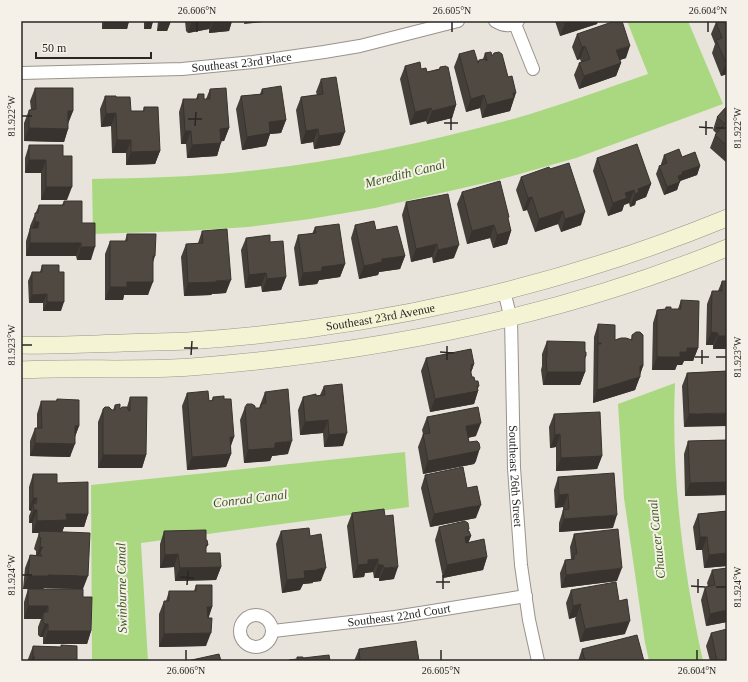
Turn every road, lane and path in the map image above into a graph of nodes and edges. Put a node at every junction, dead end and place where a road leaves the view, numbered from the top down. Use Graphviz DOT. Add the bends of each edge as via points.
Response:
graph roads {
  1 [pos="458,21"];
  2 [pos="495,21"];
  3 [pos="517,22"];
  4 [pos="533,70"];
  5 [pos="21,73"];
  6 [pos="727,218"];
  7 [pos="727,248"];
  8 [pos="504,291"];
  9 [pos="511,319"];
  10 [pos="21,345"];
  11 [pos="21,370"];
  12 [pos="526,596"];
  13 [pos="273,631"];
  14 [pos="538,661"];
  1 -- 5 [label="street, Southeast 23rd Place" via="360,46 253,62 182,69"];
  2 -- 3 [label="street" via="505,26"];
  3 -- 4 [label="street"];
  6 -- 8 [label="street, Southeast 23rd Avenue" via="611,261"];
  7 -- 9 [label="street" via="624,285"];
  8 -- 9 [label="street, Southeast 26th Street"];
  8 -- 10 [label="street, Southeast 23rd Avenue" via="370,320 278,333 188,341"];
  9 -- 11 [label="street" via="358,349 254,362 188,367"];
  9 -- 12 [label="street, Southeast 26th Street" via="514,468 521,565"];
  12 -- 13 [label="street, Southeast 22nd Court" via="395,617"];
  12 -- 14 [label="street, Southeast 26th Street"];
}
